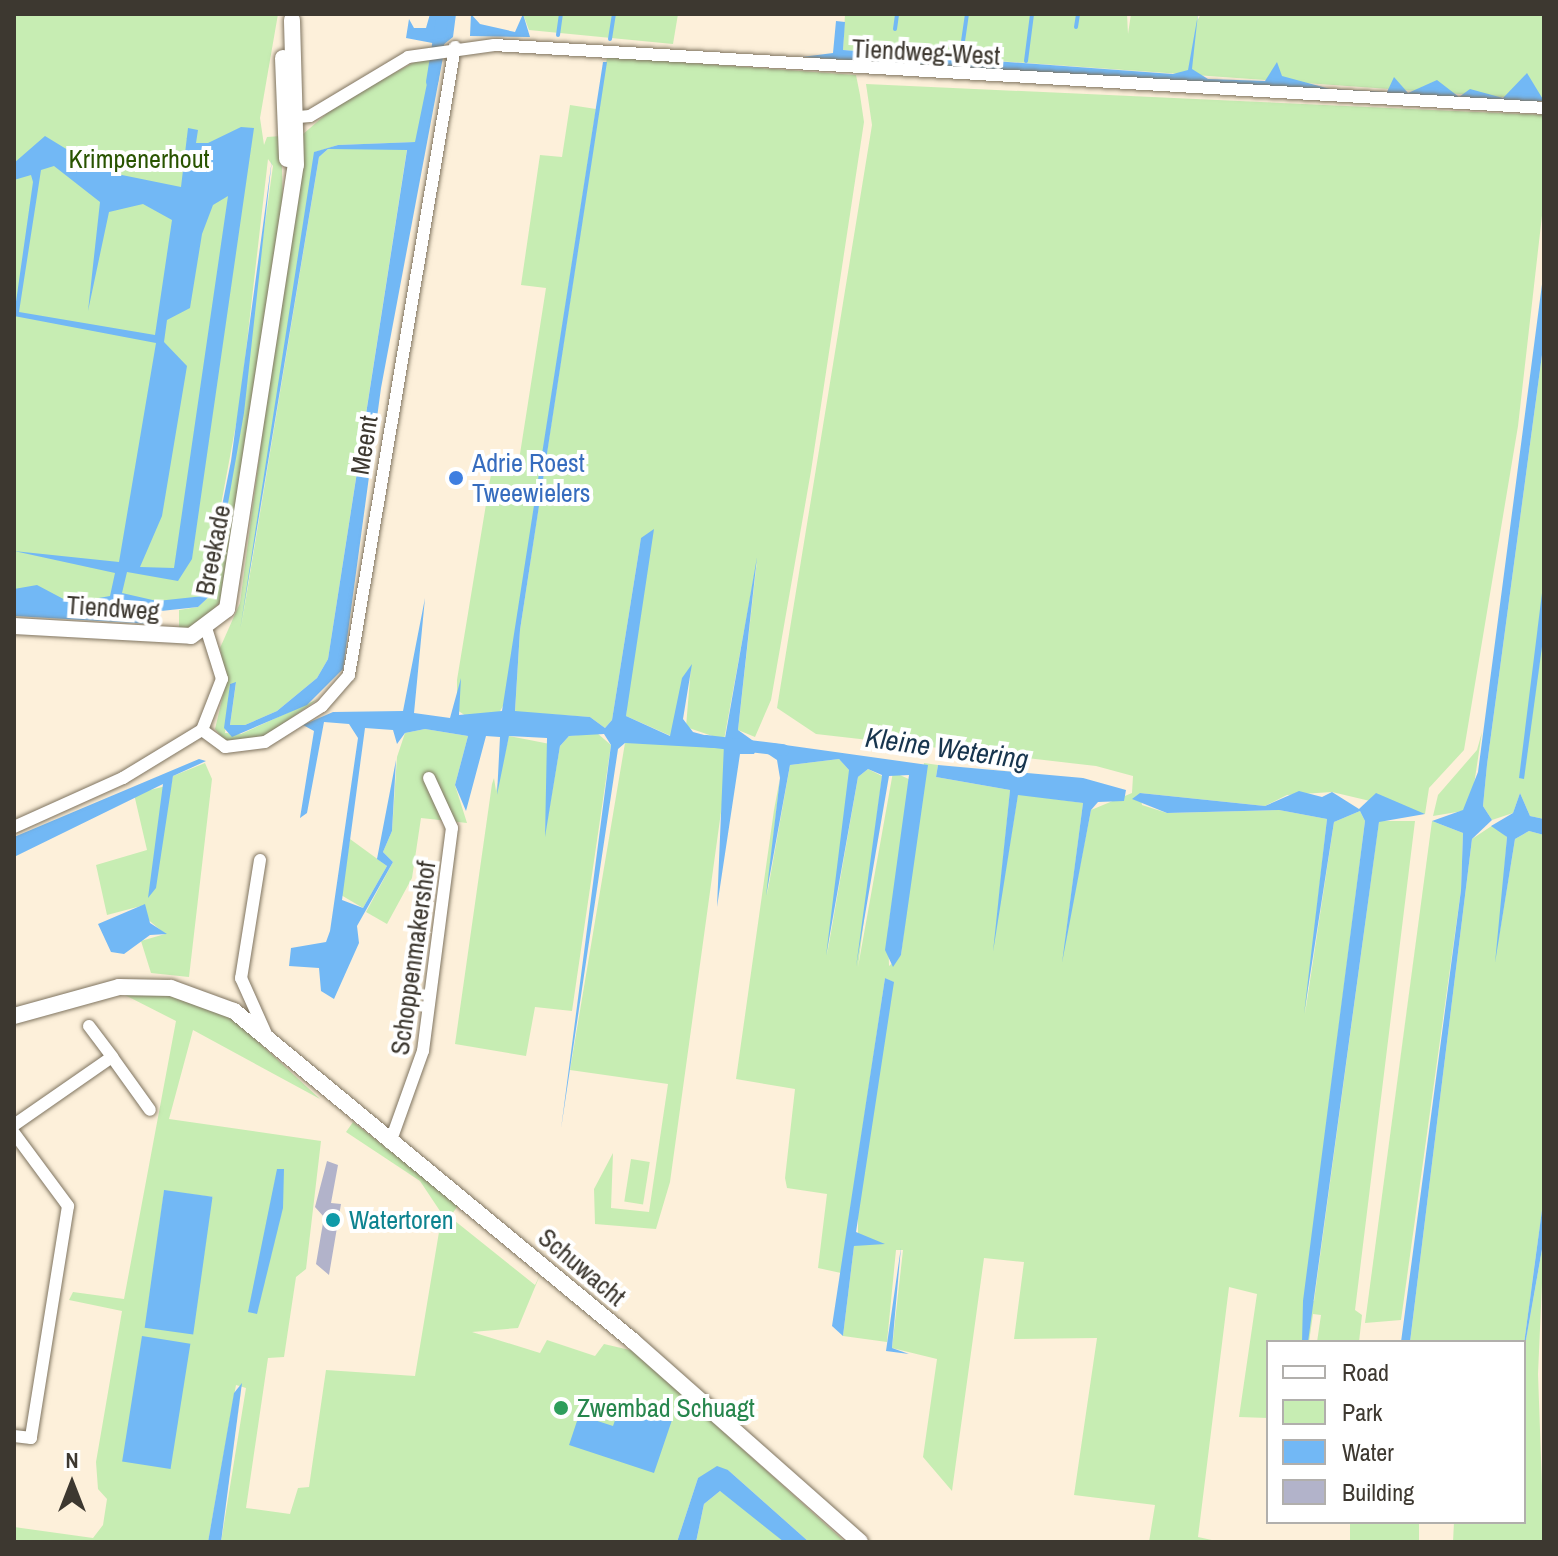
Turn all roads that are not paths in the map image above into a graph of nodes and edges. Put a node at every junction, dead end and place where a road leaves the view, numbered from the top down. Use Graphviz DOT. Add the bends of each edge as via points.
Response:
graph roads {
  1 [pos="293,17"];
  2 [pos="451,47"];
  3 [pos="1544,108"];
  4 [pos="290,113"];
  5 [pos="14,626"];
  6 [pos="207,631"];
  7 [pos="202,730"];
  8 [pos="429,778"];
  9 [pos="14,827"];
  10 [pos="260,860"];
  11 [pos="14,1016"];
  12 [pos="89,1026"];
  13 [pos="267,1036"];
  14 [pos="112,1057"];
  15 [pos="150,1110"];
  16 [pos="14,1125"];
  17 [pos="14,1133"];
  18 [pos="390,1143"];
  19 [pos="14,1436"];
  20 [pos="860,1542"];
  1 -- 4 [label="street, Breekade"];
  2 -- 3 [label="street, Tiendweg-West"];
  2 -- 4 [label="street, Tiendweg-West" via="372,73 321,108"];
  2 -- 7 [label="street, Meent" via="349,675 322,706 265,742 225,747"];
  4 -- 6 [label="street, Breekade" via="290,200 233,594"];
  5 -- 6 [label="street, Tiendweg" via="175,636"];
  6 -- 7 [label="street, Breekade" via="222,679"];
  7 -- 9 [label="street" via="123,778"];
  8 -- 18 [label="street, Schoppenmakershof" via="452,828 421,1062"];
  10 -- 13 [label="street, Schuwacht" via="241,978"];
  11 -- 13 [label="street, Schuwacht" via="119,987 191,992"];
  12 -- 14 [label="street"];
  13 -- 18 [label="street, Schuwacht"];
  14 -- 15 [label="street"];
  14 -- 16 [label="street"];
  17 -- 19 [label="street" via="68,1206 31,1438"];
  18 -- 20 [label="street, Schuwacht" via="633,1341"];
}
